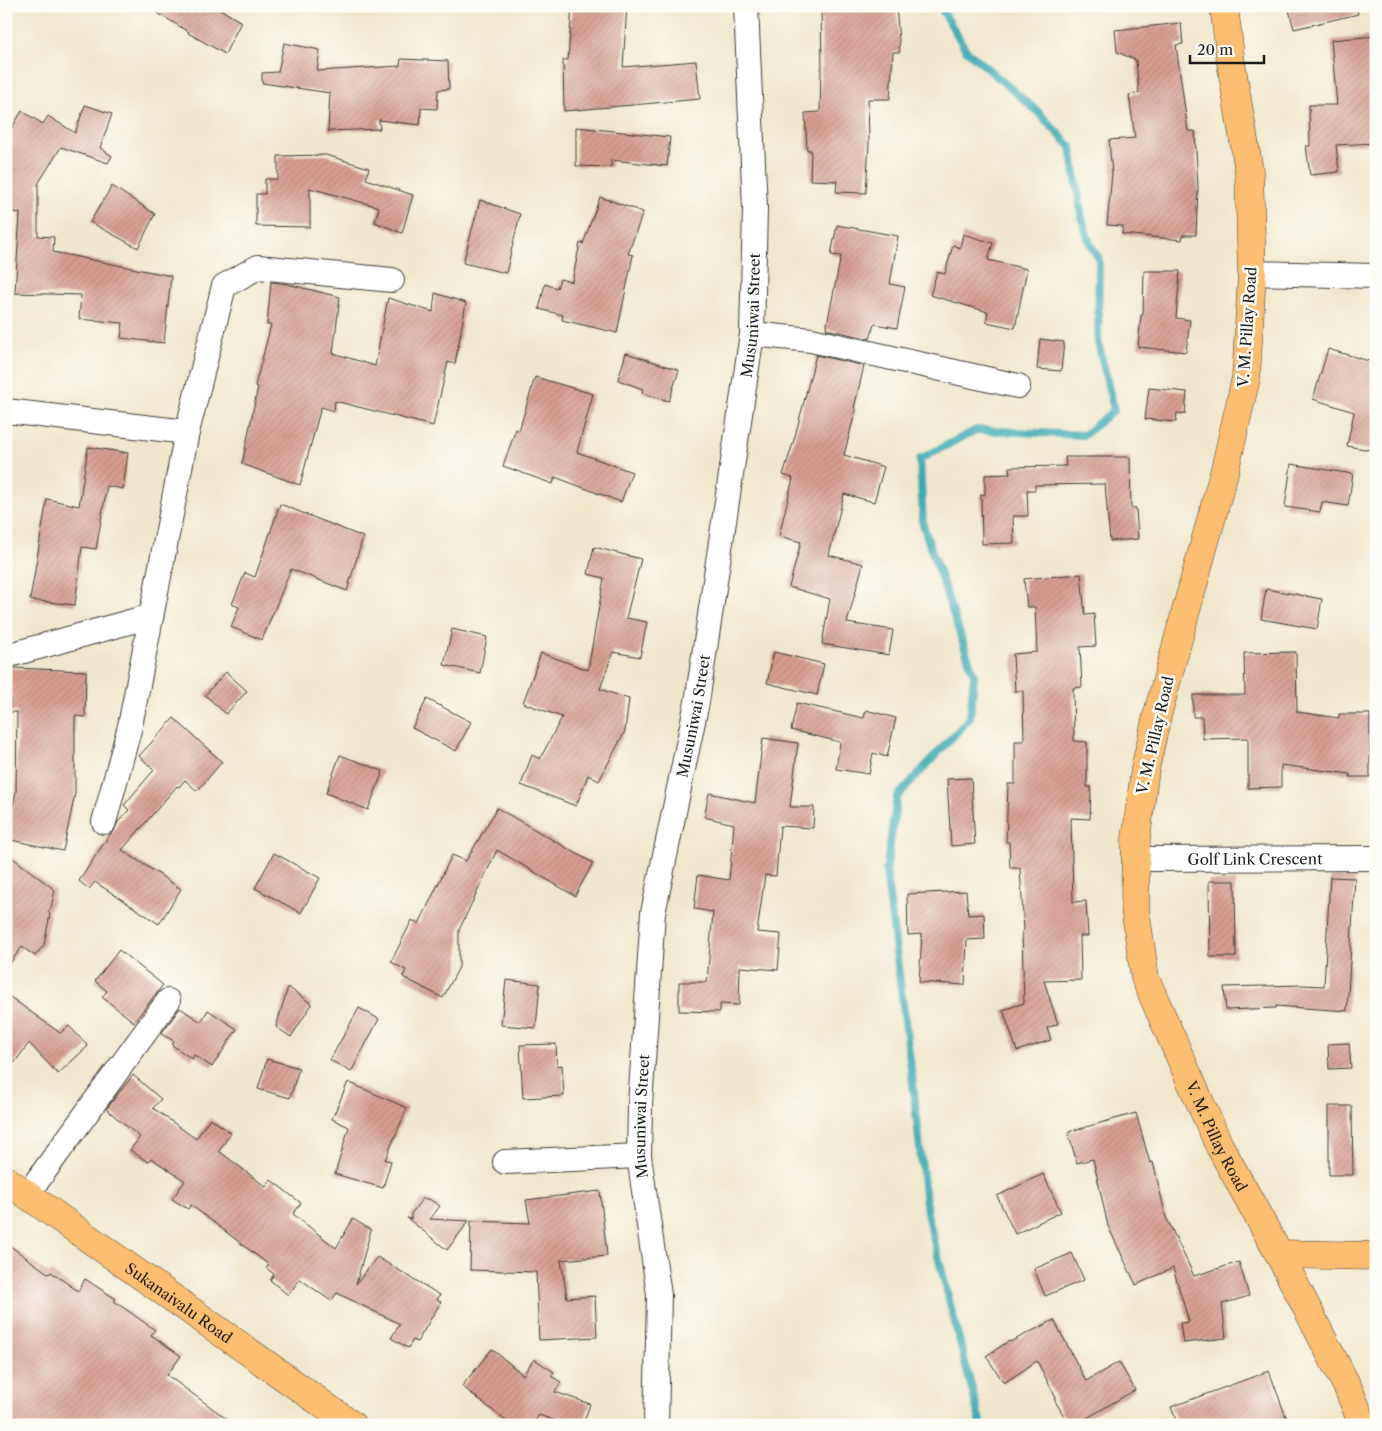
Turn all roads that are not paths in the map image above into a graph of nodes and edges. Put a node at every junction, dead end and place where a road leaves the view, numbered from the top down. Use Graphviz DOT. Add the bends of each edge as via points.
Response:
graph roads {
  1 [pos="746,6"];
  2 [pos="1224,6"];
  3 [pos="1252,273"];
  4 [pos="1376,276"];
  5 [pos="392,280"];
  6 [pos="752,334"];
  7 [pos="1018,386"];
  8 [pos="6,411"];
  9 [pos="187,432"];
  10 [pos="151,616"];
  11 [pos="6,656"];
  12 [pos="104,822"];
  13 [pos="1376,858"];
  14 [pos="1135,859"];
  15 [pos="168,1001"];
  16 [pos="639,1156"];
  17 [pos="505,1162"];
  18 [pos="17,1188"];
  19 [pos="1279,1254"];
  20 [pos="1376,1256"];
  21 [pos="352,1425"];
  22 [pos="656,1425"];
  23 [pos="1363,1425"];
  1 -- 6 [label="street, Musuniwai Street" via="755,209"];
  2 -- 3 [label="main road, V. M. Pillay Road" via="1249,171"];
  3 -- 4 [label="street"];
  3 -- 14 [label="main road, V. M. Pillay Road" via="1246,378 1225,469 1157,716 1147,760"];
  5 -- 9 [label="street" via="258,267 224,286"];
  6 -- 7 [label="street" via="811,340"];
  6 -- 16 [label="street, Musuniwai Street" via="697,702 653,913"];
  8 -- 9 [label="street"];
  9 -- 10 [label="street"];
  10 -- 11 [label="street"];
  10 -- 12 [label="street" via="130,726"];
  13 -- 14 [label="street, Golf Link Crescent"];
  14 -- 19 [label="main road, V. M. Pillay Road" via="1135,908 1145,978 1219,1145"];
  15 -- 18 [label="street"];
  16 -- 17 [label="street"];
  16 -- 22 [label="street, Musuniwai Street" via="659,1295"];
  18 -- 21 [label="main road, Sukanaivalu Road"];
  19 -- 20 [label="main road"];
  19 -- 23 [label="main road, V. M. Pillay Road" via="1348,1388"];
}
